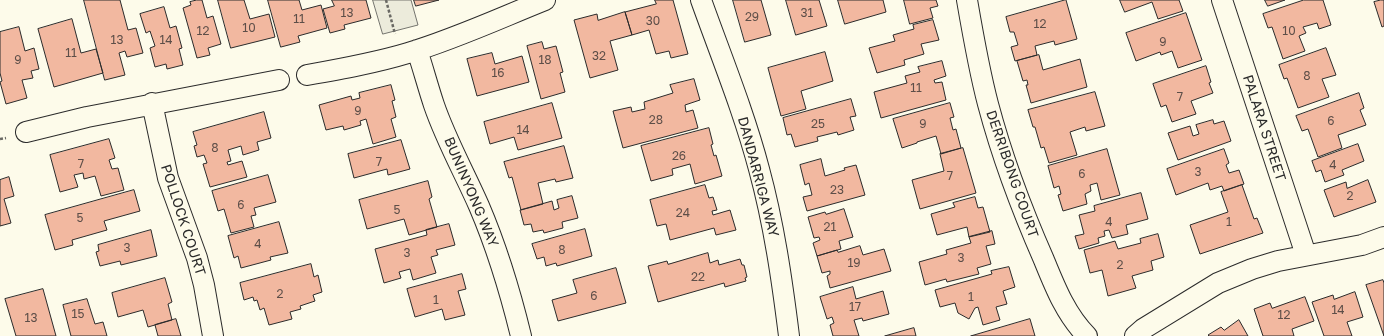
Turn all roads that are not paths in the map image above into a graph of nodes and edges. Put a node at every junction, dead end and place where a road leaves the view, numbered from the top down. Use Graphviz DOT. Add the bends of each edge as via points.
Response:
graph roads {
  1 [pos="545,0"];
  2 [pos="701,0"];
  3 [pos="966,0"];
  4 [pos="1222,0"];
  5 [pos="412,51"];
  6 [pos="307,75"];
  7 [pos="279,80"];
  8 [pos="152,103"];
  9 [pos="26,132"];
  10 [pos="1384,237"];
  11 [pos="1306,255"];
  12 [pos="213,336"];
  13 [pos="521,336"];
  14 [pos="789,336"];
  15 [pos="1087,336"];
  16 [pos="1135,336"];
  1 -- 5 [label="street"];
  2 -- 14 [label="street, DANDARRIGA WAY" via="760,170 777,248"];
  3 -- 15 [label="street, DERRIBONG COURT" via="988,104 1020,203 1071,318"];
  4 -- 11 [label="street, PALARA STREET"];
  5 -- 6 [label="street"];
  5 -- 13 [label="street, BUNINYONG WAY" via="494,245 509,288"];
  7 -- 8 [label="street"];
  8 -- 9 [label="street"];
  8 -- 12 [label="street, POLLOCK COURT" via="168,178 204,285"];
  10 -- 11 [label="street" via="1362,245"];
  11 -- 16 [label="street" via="1252,269 1218,283"];
}
